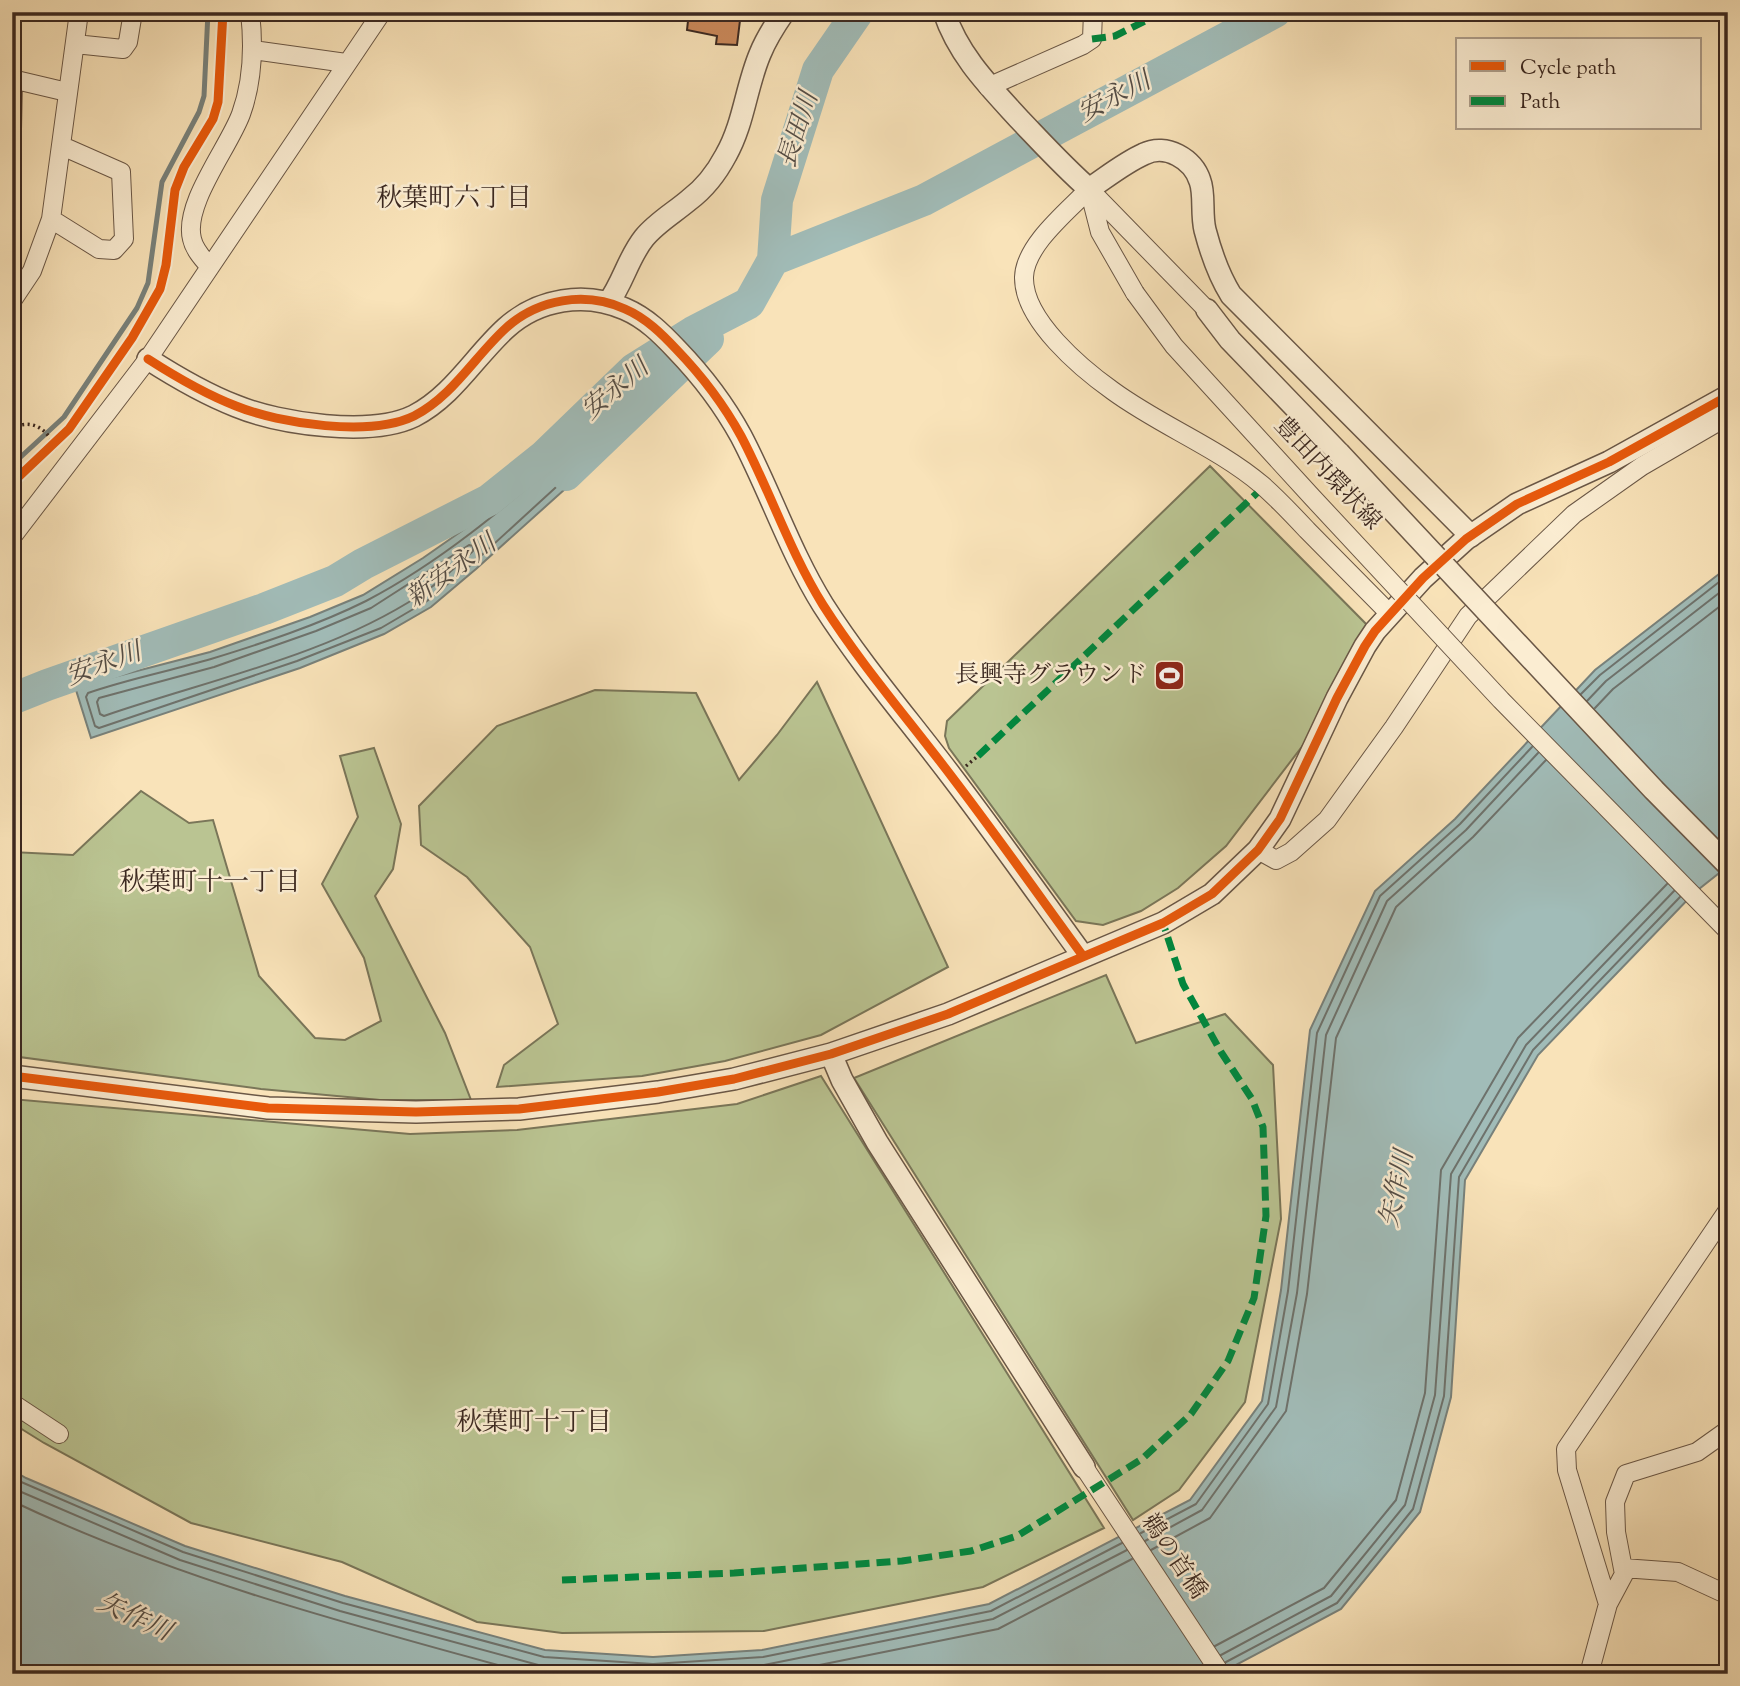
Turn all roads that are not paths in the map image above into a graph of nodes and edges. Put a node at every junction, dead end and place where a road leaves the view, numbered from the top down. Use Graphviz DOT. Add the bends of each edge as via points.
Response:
graph roads {
  1 [pos="79,12"];
  2 [pos="133,12"];
  3 [pos="250,12"];
  4 [pos="382,12"];
  5 [pos="784,12"];
  6 [pos="944,12"];
  7 [pos="1093,12"];
  8 [pos="75,44"];
  9 [pos="253,50"];
  10 [pos="346,63"];
  11 [pos="13,79"];
  12 [pos="988,87"];
  13 [pos="67,92"];
  14 [pos="12,129"];
  15 [pos="62,146"];
  16 [pos="1090,190"];
  17 [pos="51,219"];
  18 [pos="209,266"];
  19 [pos="12,301"];
  20 [pos="608,303"];
  21 [pos="1207,310"];
  22 [pos="148,359"];
  23 [pos="1728,396"];
  24 [pos="1728,416"];
  25 [pos="1471,536"];
  26 [pos="12,537"];
  27 [pos="1390,614"];
  28 [pos="1258,850"];
  29 [pos="1728,865"];
  30 [pos="1728,931"];
  31 [pos="1083,956"];
  32 [pos="831,1054"];
  33 [pos="12,1076"];
  34 [pos="1728,1210"];
  35 [pos="12,1403"];
  36 [pos="1728,1430"];
  37 [pos="59,1434"];
  38 [pos="1084,1467"];
  39 [pos="1623,1568"];
  40 [pos="1728,1595"];
  41 [pos="1608,1604"];
  42 [pos="1221,1674"];
  43 [pos="1589,1674"];
  1 -- 8 [label="street"];
  2 -- 8 [label="street" via="125,47"];
  3 -- 9 [label="street"];
  4 -- 10 [label="street"];
  5 -- 20 [label="street" via="759,55 738,132 727,154 699,191 644,237"];
  6 -- 12 [label="street"];
  7 -- 12 [label="street" via="1092,39 1083,46"];
  8 -- 13 [label="street"];
  9 -- 10 [label="street"];
  9 -- 18 [label="street" via="241,114 191,223 192,239"];
  10 -- 18 [label="street"];
  11 -- 13 [label="street"];
  11 -- 14 [label="street"];
  12 -- 16 [label="street"];
  13 -- 15 [label="street"];
  15 -- 17 [label="street"];
  15 -- 17 [label="street" via="121,172 124,239 114,250 99,249"];
  16 -- 21 [label="street"];
  16 -- 25 [label="street" via="1147,152 1173,152 1193,167 1202,184 1205,230 1219,275 1231,295"];
  16 -- 27 [label="street" via="1028,258 1024,277 1027,300 1044,326 1074,359 1114,391 1264,486"];
  16 -- 30 [label="street, 豊田内環状線, bridge" via="1100,232 1135,293 1174,346 1501,699"];
  17 -- 19 [label="street" via="32,271"];
  18 -- 22 [label="street"];
  20 -- 22 [label="street" via="579,299 532,311 507,327 426,408 383,425 340,427 240,408"];
  20 -- 31 [label="street" via="636,314 661,332 699,373 741,436 822,604"];
  21 -- 29 [label="street, 豊田内環状線, bridge" via="1230,340"];
  22 -- 26 [label="street"];
  23 -- 25 [label="street" via="1608,462 1517,504"];
  24 -- 28 [label="street" via="1642,466 1574,514 1468,616 1327,820 1276,860"];
  25 -- 27 [label="street"];
  27 -- 28 [label="street" via="1356,662 1296,789"];
  28 -- 31 [label="street" via="1212,894 1163,923"];
  31 -- 32 [label="street" via="948,1014"];
  32 -- 33 [label="street" via="734,1079 658,1092 519,1109 416,1112 268,1108"];
  32 -- 38 [label="street" via="877,1142"];
  34 -- 41 [label="street" via="1566,1449 1569,1480"];
  35 -- 37 [label="street"];
  36 -- 39 [label="street" via="1697,1452 1626,1474 1615,1502"];
  38 -- 42 [label="street, 鵜の首橋"];
  39 -- 40 [label="street" via="1678,1572"];
  39 -- 41 [label="street"];
  41 -- 43 [label="street"];
}
